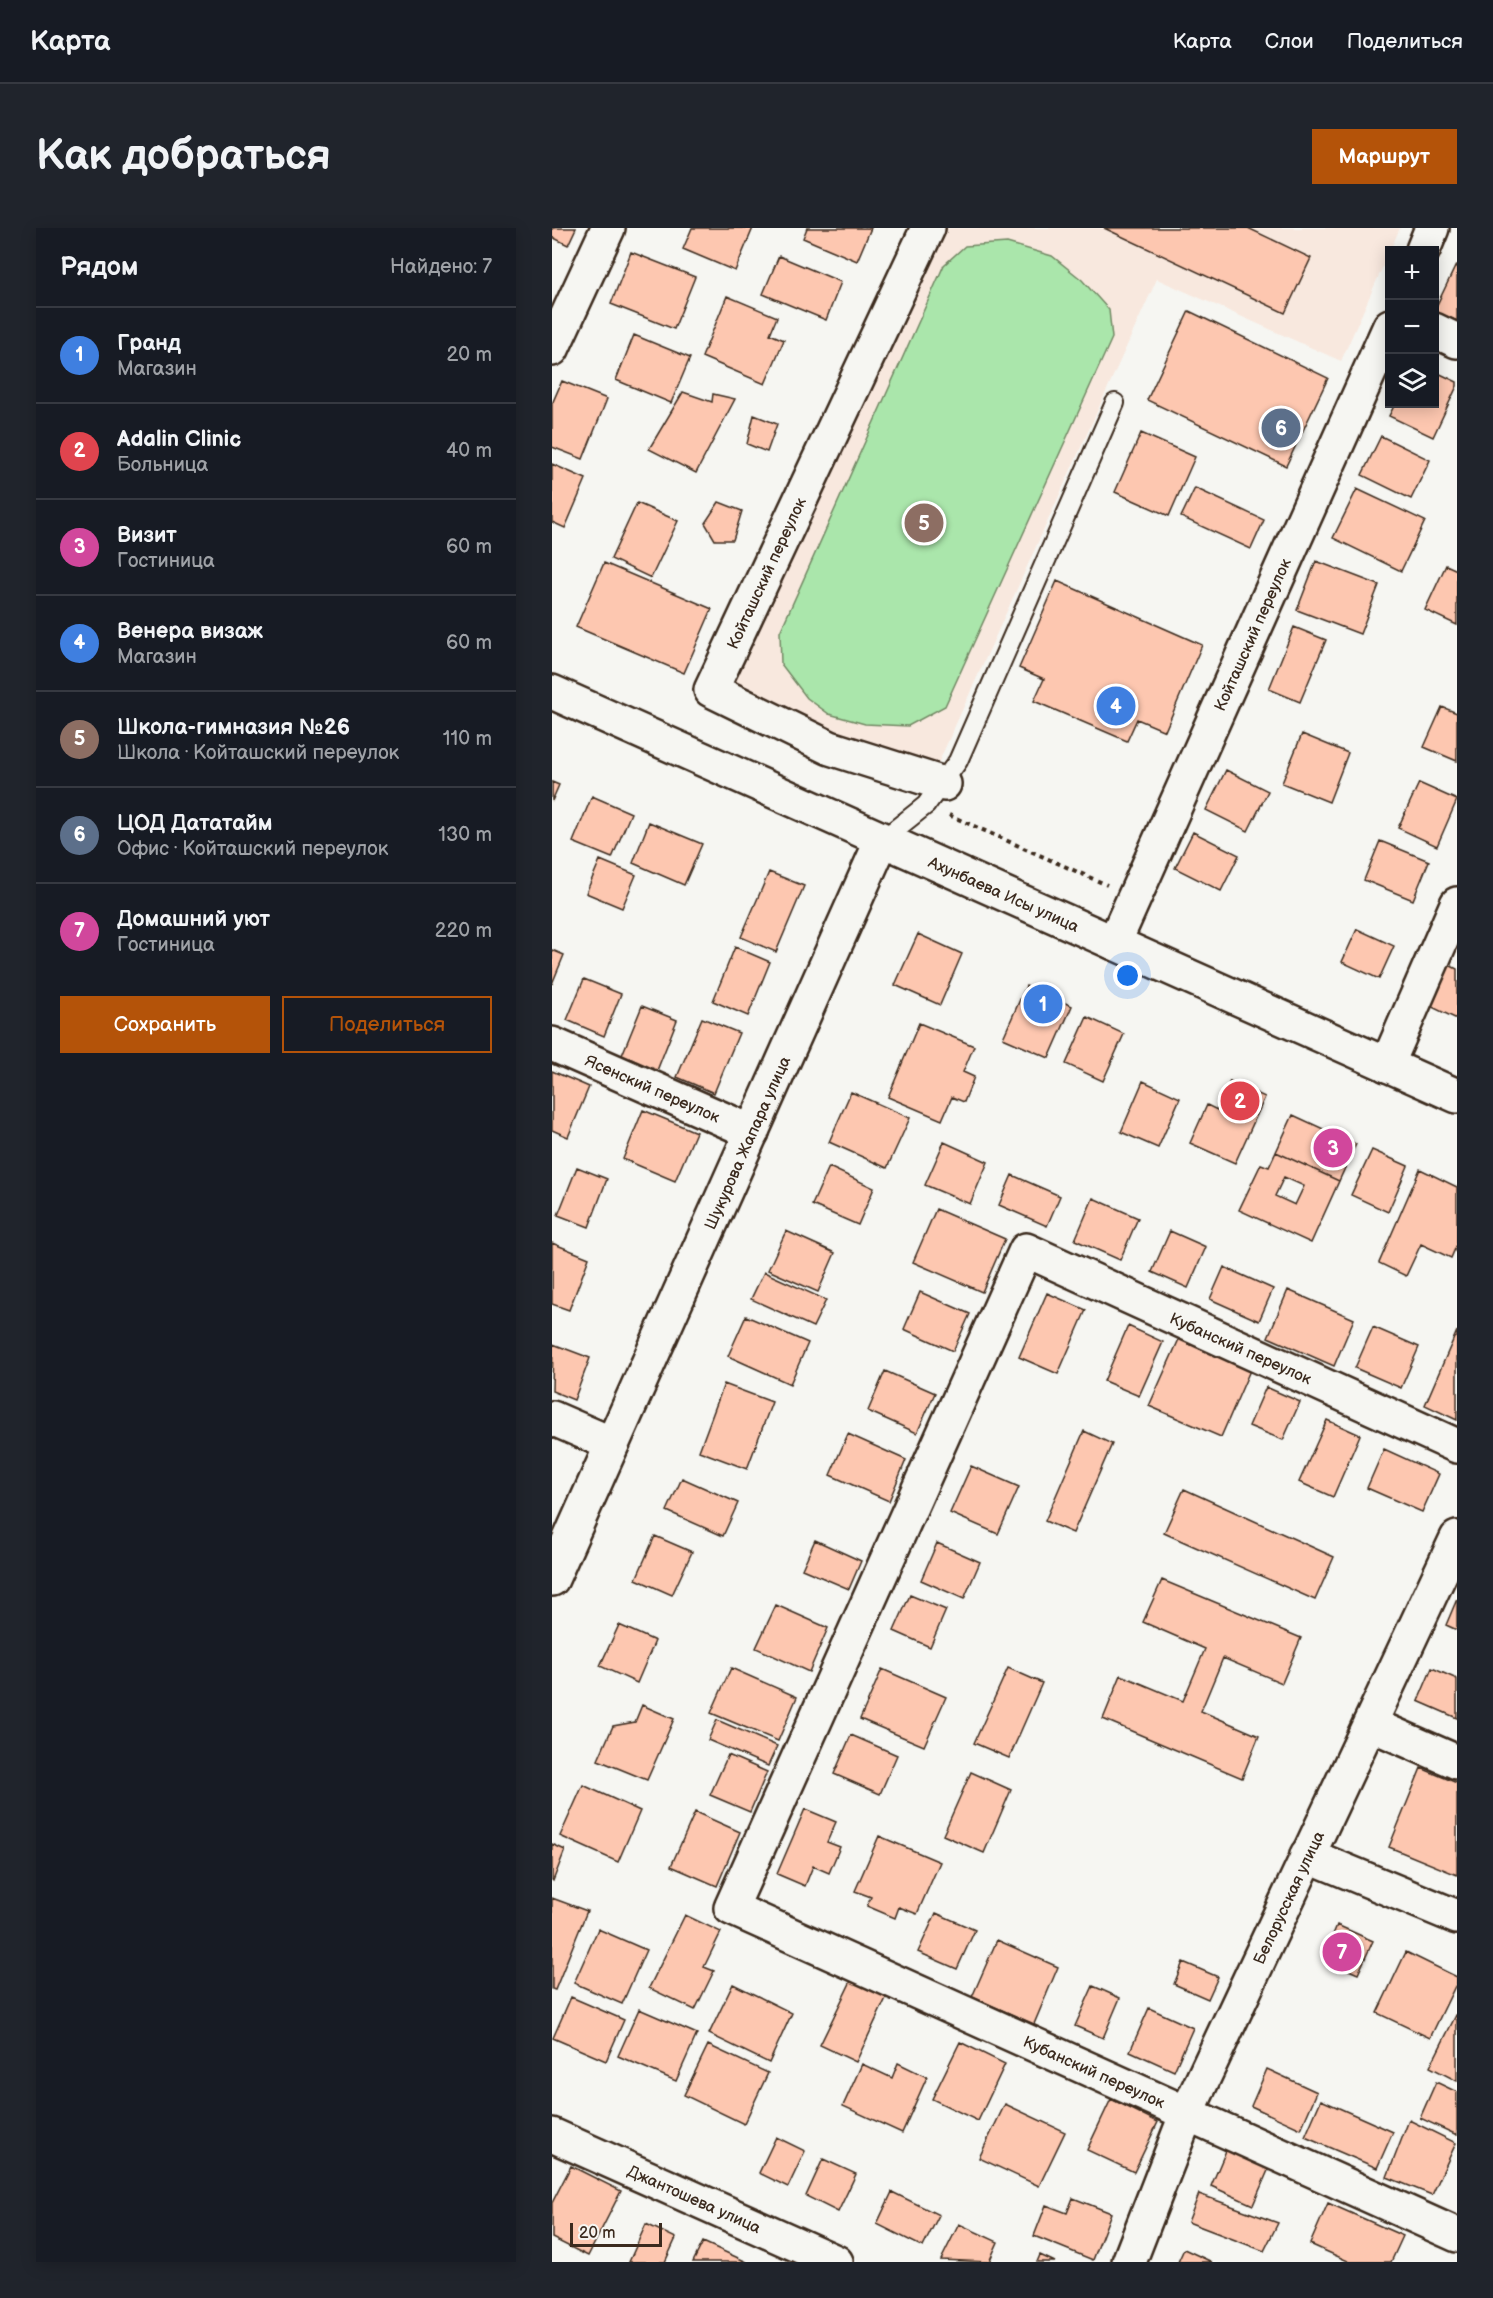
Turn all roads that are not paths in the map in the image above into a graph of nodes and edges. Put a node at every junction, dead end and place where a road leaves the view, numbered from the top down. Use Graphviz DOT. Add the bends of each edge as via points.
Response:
graph roads {
  1 [pos="608,228"];
  2 [pos="928,228"];
  3 [pos="1432,228"];
  4 [pos="1425,246"];
  5 [pos="1439,332"];
  6 [pos="1385,335"];
  7 [pos="1457,340"];
  8 [pos="552,349"];
  9 [pos="1115,403"];
  10 [pos="552,692"];
  11 [pos="935,794"];
  12 [pos="882,840"];
  13 [pos="1457,904"];
  14 [pos="1114,943"];
  15 [pos="552,1044"];
  16 [pos="1387,1065"];
  17 [pos="1457,1096"];
  18 [pos="752,1132"];
  19 [pos="552,1418"];
  20 [pos="612,1444"];
  21 [pos="1457,1446"];
  22 [pos="1457,1538"];
  23 [pos="552,1579"];
  24 [pos="1370,1724"];
  25 [pos="1457,1762"];
  26 [pos="1307,1856"];
  27 [pos="1457,1917"];
  28 [pos="1188,2113"];
  29 [pos="552,2135"];
  30 [pos="1457,2235"];
  31 [pos="836,2262"];
  32 [pos="1129,2262"];
  1 -- 8 [label="street"];
  2 -- 11 [label="street, Койташский переулок" via="711,690"];
  3 -- 4 [label="street"];
  5 -- 7 [label="street"];
  6 -- 14 [label="street, Койташский переулок"];
  9 -- 11 [label="lane" via="958,761"];
  10 -- 12 [label="street, Ахунбаева Исы улица"];
  11 -- 12 [label="lane"];
  12 -- 14 [label="street, Ахунбаева Исы улица"];
  12 -- 18 [label="street, Шукурова Жапара улица"];
  13 -- 16 [label="street"];
  14 -- 16 [label="street, Ахунбаева Исы улица"];
  15 -- 18 [label="street, Ясенский переулок"];
  16 -- 17 [label="street, Ахунбаева Исы улица"];
  18 -- 20 [label="street, Шукурова Жапара улица"];
  19 -- 20 [label="street"];
  20 -- 23 [label="street, Шукурова Жапара улица"];
  21 -- 28 [label="street, Кубанский переулок" via="1026,1250 731,1908"];
  22 -- 24 [label="street, Белорусская улица"];
  24 -- 25 [label="street"];
  24 -- 26 [label="street, Белорусская улица"];
  26 -- 27 [label="street"];
  26 -- 28 [label="street, Белорусская улица"];
  28 -- 30 [label="street, Кубанский переулок"];
  28 -- 32 [label="street, Белорусская улица"];
  29 -- 31 [label="street, Джантошева улица"];
}
